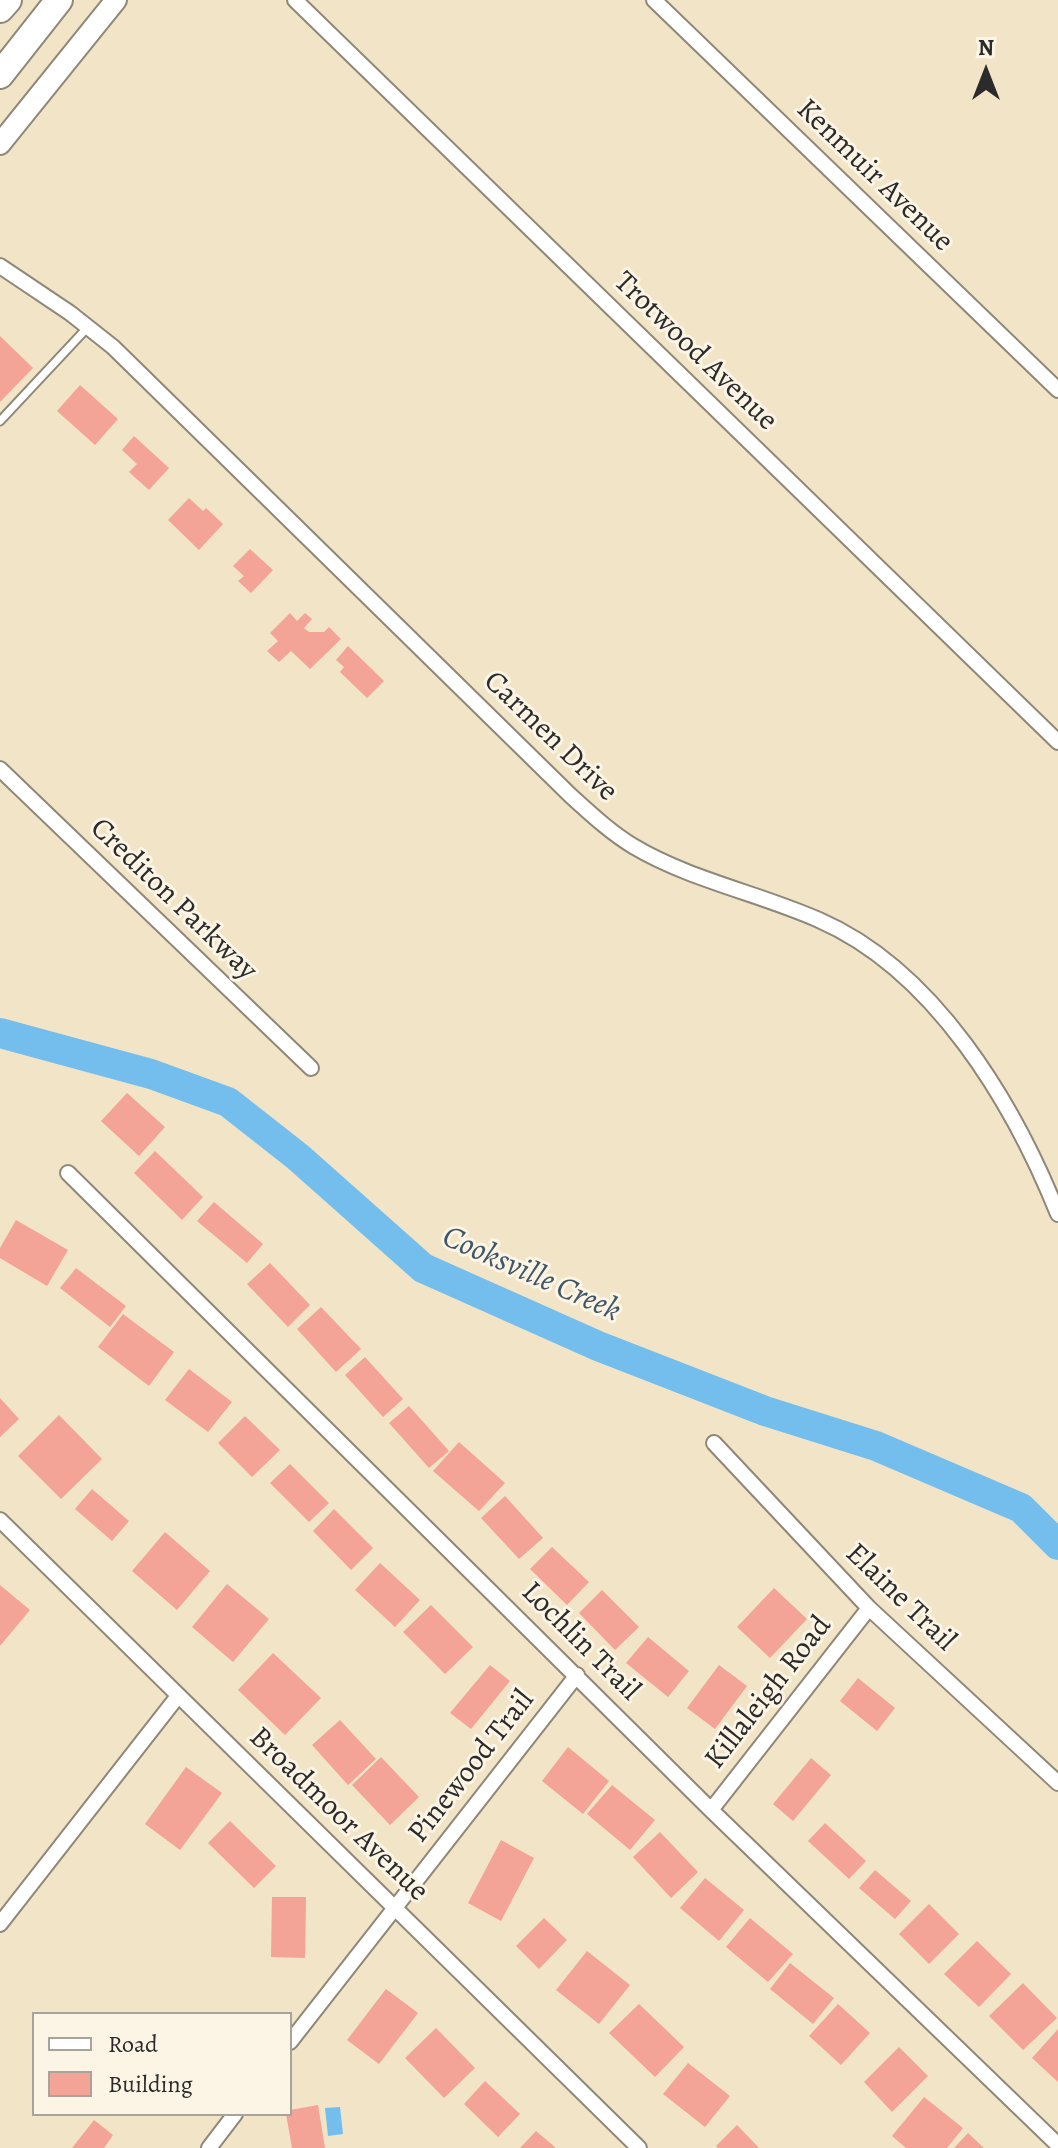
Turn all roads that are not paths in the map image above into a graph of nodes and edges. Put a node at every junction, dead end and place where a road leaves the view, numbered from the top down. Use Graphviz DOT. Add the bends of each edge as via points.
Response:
graph roads {
  1 [pos="8,0"];
  2 [pos="59,0"];
  3 [pos="116,0"];
  4 [pos="295,0"];
  5 [pos="654,0"];
  6 [pos="0,9"];
  7 [pos="0,75"];
  8 [pos="0,144"];
  9 [pos="0,266"];
  10 [pos="88,327"];
  11 [pos="1058,390"];
  12 [pos="0,421"];
  13 [pos="1058,742"];
  14 [pos="0,769"];
  15 [pos="311,1068"];
  16 [pos="68,1173"];
  17 [pos="1058,1214"];
  18 [pos="714,1443"];
  19 [pos="0,1520"];
  20 [pos="869,1608"];
  21 [pos="577,1675"];
  22 [pos="178,1696"];
  23 [pos="1058,1783"];
  24 [pos="711,1810"];
  25 [pos="395,1906"];
  26 [pos="0,1924"];
  27 [pos="292,2039"];
  28 [pos="233,2116"];
  29 [pos="1058,2145"];
  30 [pos="209,2148"];
  31 [pos="639,2148"];
  1 -- 6 [label="highway"];
  2 -- 7 [label="highway"];
  3 -- 8 [label="street"];
  4 -- 13 [label="street, Trotwood Avenue"];
  5 -- 11 [label="street, Kenmuir Avenue"];
  9 -- 10 [label="street, Carmen Drive"];
  10 -- 12 [label="lane"];
  10 -- 17 [label="street, Carmen Drive" via="591,815 652,856 842,931 904,977 997,1090"];
  14 -- 15 [label="street, Crediton Parkway"];
  16 -- 21 [label="street, Lochlin Trail"];
  18 -- 20 [label="street, Elaine Trail"];
  19 -- 22 [label="street, Broadmoor Avenue"];
  20 -- 23 [label="street, Elaine Trail"];
  20 -- 24 [label="street, Killaleigh Road"];
  21 -- 24 [label="street, Lochlin Trail"];
  21 -- 25 [label="street, Pinewood Trail"];
  22 -- 25 [label="street, Broadmoor Avenue"];
  22 -- 26 [label="street"];
  24 -- 29 [label="street, Lochlin Trail"];
  25 -- 27 [label="street, Pinewood Trail"];
  25 -- 31 [label="street, Broadmoor Avenue"];
  28 -- 30 [label="street"];
}
